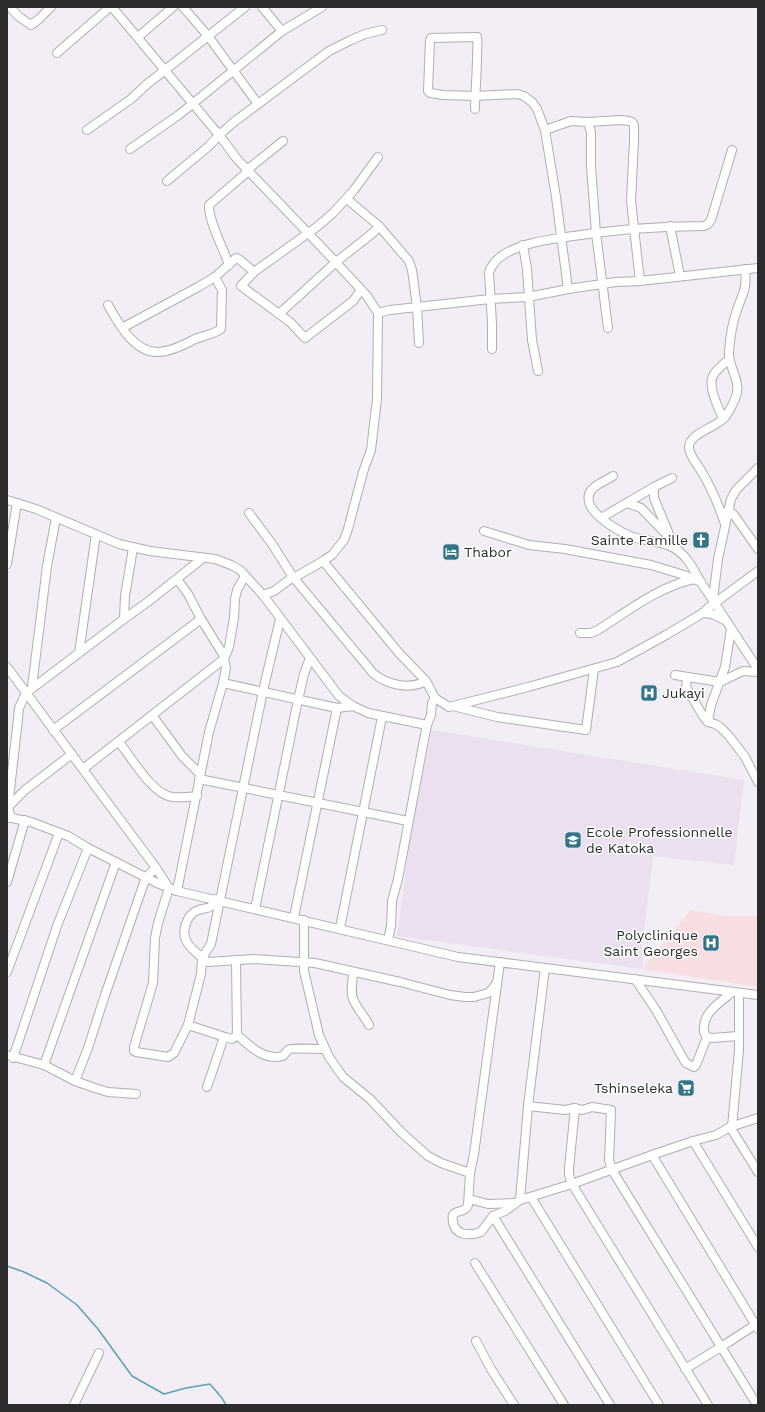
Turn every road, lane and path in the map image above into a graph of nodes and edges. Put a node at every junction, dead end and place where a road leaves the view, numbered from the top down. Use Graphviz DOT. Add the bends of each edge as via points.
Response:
graph roads {
  1 [pos="10,7"];
  2 [pos="51,7"];
  3 [pos="111,7"];
  4 [pos="173,7"];
  5 [pos="183,7"];
  6 [pos="244,7"];
  7 [pos="262,7"];
  8 [pos="322,7"];
  9 [pos="382,30"];
  10 [pos="282,31"];
  11 [pos="208,36"];
  12 [pos="138,37"];
  13 [pos="57,53"];
  14 [pos="166,70"];
  15 [pos="233,71"];
  16 [pos="475,96"];
  17 [pos="193,104"];
  18 [pos="258,104"];
  19 [pos="475,109"];
  20 [pos="588,122"];
  21 [pos="87,130"];
  22 [pos="545,130"];
  23 [pos="219,135"];
  24 [pos="283,141"];
  25 [pos="130,149"];
  26 [pos="732,150"];
  27 [pos="378,156"];
  28 [pos="247,170"];
  29 [pos="167,181"];
  30 [pos="347,199"];
  31 [pos="378,226"];
  32 [pos="670,226"];
  33 [pos="634,229"];
  34 [pos="308,233"];
  35 [pos="596,233"];
  36 [pos="562,238"];
  37 [pos="523,245"];
  38 [pos="336,262"];
  39 [pos="229,265"];
  40 [pos="758,268"];
  41 [pos="745,269"];
  42 [pos="254,272"];
  43 [pos="680,276"];
  44 [pos="215,277"];
  45 [pos="640,281"];
  46 [pos="603,284"];
  47 [pos="568,289"];
  48 [pos="361,290"];
  49 [pos="528,297"];
  50 [pos="490,299"];
  51 [pos="108,305"];
  52 [pos="417,307"];
  53 [pos="378,313"];
  54 [pos="279,314"];
  55 [pos="122,328"];
  56 [pos="608,328"];
  57 [pos="419,343"];
  58 [pos="492,349"];
  59 [pos="729,358"];
  60 [pos="538,371"];
  61 [pos="724,419"];
  62 [pos="758,468"];
  63 [pos="613,476"];
  64 [pos="672,478"];
  65 [pos="654,487"];
  66 [pos="642,494"];
  67 [pos="654,498"];
  68 [pos="10,501"];
  69 [pos="627,503"];
  70 [pos="641,508"];
  71 [pos="249,513"];
  72 [pos="729,517"];
  73 [pos="56,518"];
  74 [pos="601,518"];
  75 [pos="484,532"];
  76 [pos="96,534"];
  77 [pos="671,539"];
  78 [pos="133,548"];
  79 [pos="677,549"];
  80 [pos="758,549"];
  81 [pos="203,558"];
  82 [pos="323,561"];
  83 [pos="7,564"];
  84 [pos="758,572"];
  85 [pos="245,576"];
  86 [pos="293,577"];
  87 [pos="177,579"];
  88 [pos="698,581"];
  89 [pos="263,594"];
  90 [pos="714,601"];
  91 [pos="703,613"];
  92 [pos="124,619"];
  93 [pos="201,619"];
  94 [pos="280,619"];
  95 [pos="725,620"];
  96 [pos="731,629"];
  97 [pos="580,633"];
  98 [pos="79,653"];
  99 [pos="224,657"];
  100 [pos="310,658"];
  101 [pos="7,667"];
  102 [pos="594,668"];
  103 [pos="758,669"];
  104 [pos="758,672"];
  105 [pos="675,675"];
  106 [pos="687,677"];
  107 [pos="426,682"];
  108 [pos="720,682"];
  109 [pos="223,683"];
  110 [pos="29,690"];
  111 [pos="263,692"];
  112 [pos="435,698"];
  113 [pos="298,700"];
  114 [pos="353,706"];
  115 [pos="449,706"];
  116 [pos="337,708"];
  117 [pos="431,714"];
  118 [pos="152,715"];
  119 [pos="382,717"];
  120 [pos="708,722"];
  121 [pos="427,725"];
  122 [pos="53,730"];
  123 [pos="119,742"];
  124 [pos="72,754"];
  125 [pos="83,769"];
  126 [pos="200,776"];
  127 [pos="758,782"];
  128 [pos="243,788"];
  129 [pos="278,795"];
  130 [pos="196,796"];
  131 [pos="318,802"];
  132 [pos="8,806"];
  133 [pos="363,812"];
  134 [pos="9,818"];
  135 [pos="25,820"];
  136 [pos="408,820"];
  137 [pos="59,832"];
  138 [pos="88,848"];
  139 [pos="116,862"];
  140 [pos="156,868"];
  141 [pos="146,877"];
  142 [pos="7,882"];
  143 [pos="169,888"];
  144 [pos="177,891"];
  145 [pos="218,900"];
  146 [pos="255,909"];
  147 [pos="294,917"];
  148 [pos="304,920"];
  149 [pos="340,928"];
  150 [pos="388,940"];
  151 [pos="305,951"];
  152 [pos="202,958"];
  153 [pos="236,960"];
  154 [pos="304,962"];
  155 [pos="315,962"];
  156 [pos="500,962"];
  157 [pos="545,968"];
  158 [pos="304,971"];
  159 [pos="7,972"];
  160 [pos="353,972"];
  161 [pos="498,979"];
  162 [pos="635,979"];
  163 [pos="736,992"];
  164 [pos="758,995"];
  165 [pos="369,1024"];
  166 [pos="188,1025"];
  167 [pos="237,1035"];
  168 [pos="738,1036"];
  169 [pos="224,1037"];
  170 [pos="708,1037"];
  171 [pos="321,1049"];
  172 [pos="9,1056"];
  173 [pos="44,1065"];
  174 [pos="76,1081"];
  175 [pos="207,1087"];
  176 [pos="136,1094"];
  177 [pos="528,1106"];
  178 [pos="575,1108"];
  179 [pos="758,1118"];
  180 [pos="731,1127"];
  181 [pos="693,1141"];
  182 [pos="652,1155"];
  183 [pos="612,1170"];
  184 [pos="758,1172"];
  185 [pos="470,1173"];
  186 [pos="572,1184"];
  187 [pos="531,1197"];
  188 [pos="469,1199"];
  189 [pos="518,1201"];
  190 [pos="493,1216"];
  191 [pos="758,1247"];
  192 [pos="475,1263"];
  193 [pos="757,1326"];
  194 [pos="476,1341"];
  195 [pos="721,1347"];
  196 [pos="98,1353"];
  197 [pos="685,1369"];
  198 [pos="74,1405"];
  199 [pos="514,1405"];
  200 [pos="564,1405"];
  201 [pos="610,1405"];
  202 [pos="659,1405"];
  203 [pos="708,1405"];
  204 [pos="757,1405"];
  1 -- 2 [label="street" via="30,25"];
  3 -- 12 [label="street"];
  3 -- 13 [label="street"];
  4 -- 12 [label="street"];
  5 -- 11 [label="street"];
  6 -- 11 [label="street"];
  7 -- 10 [label="street"];
  8 -- 10 [label="street"];
  9 -- 18 [label="street" via="340,45"];
  10 -- 15 [label="street"];
  11 -- 14 [label="street"];
  11 -- 15 [label="street"];
  12 -- 14 [label="street"];
  14 -- 17 [label="street"];
  14 -- 21 [label="street"];
  15 -- 17 [label="street"];
  15 -- 18 [label="street"];
  16 -- 16 [label="street" via="443,95 428,91 431,38 477,37"];
  16 -- 19 [label="street"];
  16 -- 22 [label="street" via="524,96 537,109"];
  17 -- 23 [label="street"];
  17 -- 25 [label="street"];
  18 -- 23 [label="street"];
  20 -- 22 [label="street" via="571,121"];
  20 -- 33 [label="street" via="630,121 634,126 631,202"];
  20 -- 35 [label="street" via="592,132 591,166"];
  22 -- 36 [label="street"];
  23 -- 28 [label="street"];
  23 -- 29 [label="street"];
  24 -- 28 [label="street"];
  26 -- 32 [label="street" via="708,224"];
  27 -- 30 [label="street"];
  28 -- 34 [label="street"];
  28 -- 39 [label="street" via="209,205 208,210"];
  30 -- 31 [label="street"];
  30 -- 34 [label="street"];
  31 -- 38 [label="street"];
  31 -- 52 [label="street" via="409,262"];
  32 -- 33 [label="street"];
  32 -- 43 [label="street"];
  33 -- 35 [label="street"];
  33 -- 45 [label="street"];
  34 -- 38 [label="street"];
  34 -- 42 [label="street"];
  35 -- 36 [label="street"];
  35 -- 46 [label="street"];
  36 -- 37 [label="street"];
  36 -- 47 [label="street"];
  37 -- 49 [label="street"];
  37 -- 50 [label="street" via="508,251 491,265"];
  38 -- 48 [label="street"];
  38 -- 54 [label="street"];
  39 -- 42 [label="street" via="238,258"];
  39 -- 44 [label="street"];
  40 -- 41 [label="street"];
  41 -- 43 [label="street"];
  41 -- 59 [label="street" via="746,289 733,326"];
  42 -- 54 [label="street" via="241,288"];
  43 -- 45 [label="street"];
  44 -- 55 [label="street"];
  44 -- 55 [label="street" via="222,290 219,331 156,352 142,348"];
  45 -- 46 [label="street"];
  46 -- 47 [label="street"];
  46 -- 56 [label="street"];
  47 -- 49 [label="street"];
  48 -- 53 [label="street"];
  48 -- 54 [label="street" via="353,301 305,338"];
  49 -- 50 [label="street"];
  49 -- 60 [label="street"];
  50 -- 52 [label="street"];
  50 -- 58 [label="street"];
  51 -- 55 [label="street"];
  52 -- 53 [label="street"];
  52 -- 57 [label="street"];
  53 -- 82 [label="street" via="377,399 371,450 344,540 332,555"];
  59 -- 61 [label="street" via="738,389"];
  59 -- 61 [label="street" via="712,379 712,391"];
  61 -- 72 [label="street" via="696,435 690,441 689,447 691,456"];
  62 -- 72 [label="street" via="733,494"];
  63 -- 74 [label="street" via="589,493 590,504"];
  64 -- 65 [label="street"];
  65 -- 66 [label="street"];
  65 -- 67 [label="street"];
  66 -- 67 [label="street"];
  66 -- 69 [label="street"];
  66 -- 70 [label="street"];
  67 -- 77 [label="street"];
  68 -- 73 [label="street"];
  68 -- 83 [label="street"];
  69 -- 70 [label="street"];
  69 -- 74 [label="street"];
  70 -- 77 [label="street"];
  71 -- 86 [label="street"];
  72 -- 80 [label="street"];
  72 -- 90 [label="street" via="716,571"];
  73 -- 76 [label="street"];
  73 -- 110 [label="street"];
  74 -- 79 [label="street" via="634,538"];
  75 -- 88 [label="street" via="529,545 650,565"];
  76 -- 78 [label="street"];
  76 -- 98 [label="street"];
  77 -- 79 [label="street"];
  78 -- 81 [label="street"];
  78 -- 92 [label="street"];
  79 -- 88 [label="street" via="685,557"];
  81 -- 85 [label="street" via="225,562 240,570"];
  81 -- 87 [label="street"];
  82 -- 86 [label="street"];
  82 -- 107 [label="street"];
  84 -- 90 [label="street"];
  85 -- 89 [label="street"];
  85 -- 99 [label="street" via="237,590 229,647"];
  86 -- 89 [label="street" via="274,591"];
  86 -- 107 [label="street" via="366,666 378,677 385,682 408,686"];
  87 -- 92 [label="street"];
  87 -- 93 [label="street"];
  88 -- 90 [label="street"];
  88 -- 97 [label="street" via="678,583 598,630"];
  89 -- 94 [label="street"];
  90 -- 91 [label="street"];
  90 -- 95 [label="street"];
  91 -- 95 [label="street"];
  91 -- 102 [label="street" via="622,659"];
  92 -- 98 [label="street"];
  93 -- 99 [label="street"];
  93 -- 122 [label="street"];
  94 -- 100 [label="street"];
  94 -- 111 [label="street"];
  95 -- 96 [label="street"];
  96 -- 103 [label="street"];
  96 -- 108 [label="street"];
  98 -- 110 [label="street"];
  99 -- 109 [label="street" via="226,668"];
  99 -- 118 [label="street"];
  100 -- 113 [label="street"];
  100 -- 114 [label="street" via="339,696"];
  101 -- 110 [label="street"];
  102 -- 115 [label="street"];
  102 -- 115 [label="street" via="586,730 497,717"];
  104 -- 108 [label="street" via="743,671"];
  105 -- 106 [label="street"];
  106 -- 108 [label="street"];
  106 -- 120 [label="street" via="686,687 689,694"];
  107 -- 112 [label="street"];
  108 -- 120 [label="street" via="711,705"];
  109 -- 111 [label="street"];
  109 -- 126 [label="street"];
  110 -- 122 [label="street"];
  110 -- 132 [label="street" via="19,708"];
  111 -- 113 [label="street"];
  111 -- 128 [label="street"];
  112 -- 115 [label="street"];
  112 -- 117 [label="street"];
  113 -- 116 [label="street"];
  113 -- 129 [label="street"];
  114 -- 116 [label="street"];
  114 -- 119 [label="street"];
  115 -- 117 [label="street"];
  116 -- 131 [label="street"];
  117 -- 121 [label="street"];
  118 -- 123 [label="street"];
  118 -- 126 [label="street"];
  119 -- 121 [label="street"];
  119 -- 133 [label="street"];
  120 -- 127 [label="street" via="720,727 729,736 745,757"];
  121 -- 136 [label="street"];
  122 -- 124 [label="street"];
  123 -- 125 [label="street"];
  123 -- 130 [label="street" via="160,793 170,797"];
  124 -- 125 [label="street"];
  124 -- 132 [label="street"];
  125 -- 140 [label="street"];
  126 -- 128 [label="street"];
  126 -- 130 [label="street"];
  128 -- 129 [label="street"];
  128 -- 145 [label="street"];
  129 -- 131 [label="street"];
  129 -- 146 [label="street"];
  130 -- 144 [label="street"];
  131 -- 133 [label="street"];
  131 -- 147 [label="street"];
  132 -- 134 [label="street"];
  133 -- 136 [label="street"];
  133 -- 149 [label="street"];
  134 -- 135 [label="street"];
  135 -- 137 [label="street"];
  135 -- 142 [label="street"];
  136 -- 150 [label="street" via="392,901"];
  137 -- 138 [label="street"];
  137 -- 159 [label="street"];
  138 -- 139 [label="street"];
  138 -- 172 [label="street"];
  139 -- 141 [label="street"];
  139 -- 173 [label="street"];
  140 -- 141 [label="street"];
  140 -- 143 [label="street"];
  141 -- 143 [label="street"];
  141 -- 174 [label="street"];
  143 -- 144 [label="street"];
  143 -- 166 [label="street" via="155,938 153,983 134,1051 168,1057 172,1055"];
  144 -- 145 [label="street"];
  145 -- 146 [label="street"];
  145 -- 152 [label="street" via="211,944"];
  145 -- 152 [label="street" via="210,908 196,911 186,923 186,941"];
  146 -- 147 [label="street"];
  147 -- 148 [label="street"];
  148 -- 149 [label="street"];
  148 -- 151 [label="street"];
  149 -- 150 [label="street"];
  150 -- 156 [label="street" via="440,953"];
  151 -- 154 [label="street"];
  151 -- 155 [label="street"];
  152 -- 153 [label="street" via="211,962"];
  152 -- 166 [label="street" via="201,974"];
  153 -- 154 [label="street"];
  153 -- 167 [label="street"];
  154 -- 155 [label="street"];
  154 -- 158 [label="street"];
  155 -- 158 [label="street"];
  155 -- 160 [label="street"];
  156 -- 157 [label="street"];
  156 -- 161 [label="street"];
  157 -- 162 [label="street"];
  157 -- 177 [label="street"];
  158 -- 171 [label="street"];
  160 -- 161 [label="street" via="465,997 488,993"];
  160 -- 165 [label="street" via="354,1002"];
  161 -- 185 [label="street"];
  162 -- 163 [label="street"];
  162 -- 170 [label="street" via="686,1063 694,1067 696,1065"];
  163 -- 164 [label="street"];
  163 -- 168 [label="street"];
  163 -- 170 [label="street" via="714,1006 706,1018 703,1027"];
  166 -- 169 [label="street"];
  167 -- 169 [label="street" via="232,1039"];
  167 -- 171 [label="street" via="259,1053 273,1056 283,1056 293,1048"];
  168 -- 170 [label="street"];
  168 -- 180 [label="street" via="738,1064"];
  169 -- 175 [label="street"];
  171 -- 185 [label="street" via="344,1077 428,1156"];
  172 -- 173 [label="street"];
  173 -- 174 [label="street"];
  174 -- 176 [label="street" via="108,1092"];
  177 -- 178 [label="street" via="565,1110"];
  177 -- 189 [label="street"];
  178 -- 183 [label="street" via="612,1110 609,1160"];
  178 -- 186 [label="street" via="569,1168"];
  179 -- 180 [label="street"];
  180 -- 181 [label="street" via="716,1135"];
  180 -- 184 [label="street"];
  181 -- 182 [label="street"];
  181 -- 191 [label="street"];
  182 -- 183 [label="street"];
  182 -- 193 [label="street"];
  183 -- 186 [label="street"];
  183 -- 195 [label="street"];
  185 -- 188 [label="street"];
  186 -- 187 [label="street"];
  186 -- 197 [label="street"];
  187 -- 189 [label="street"];
  187 -- 202 [label="street"];
  188 -- 189 [label="street" via="488,1204"];
  188 -- 190 [label="street" via="467,1208 453,1215 454,1226 462,1234 481,1232"];
  189 -- 190 [label="street"];
  190 -- 201 [label="street"];
  192 -- 200 [label="street"];
  193 -- 195 [label="street"];
  194 -- 199 [label="street"];
  195 -- 197 [label="street"];
  195 -- 204 [label="street"];
  196 -- 198 [label="street"];
  197 -- 203 [label="street"];
}
